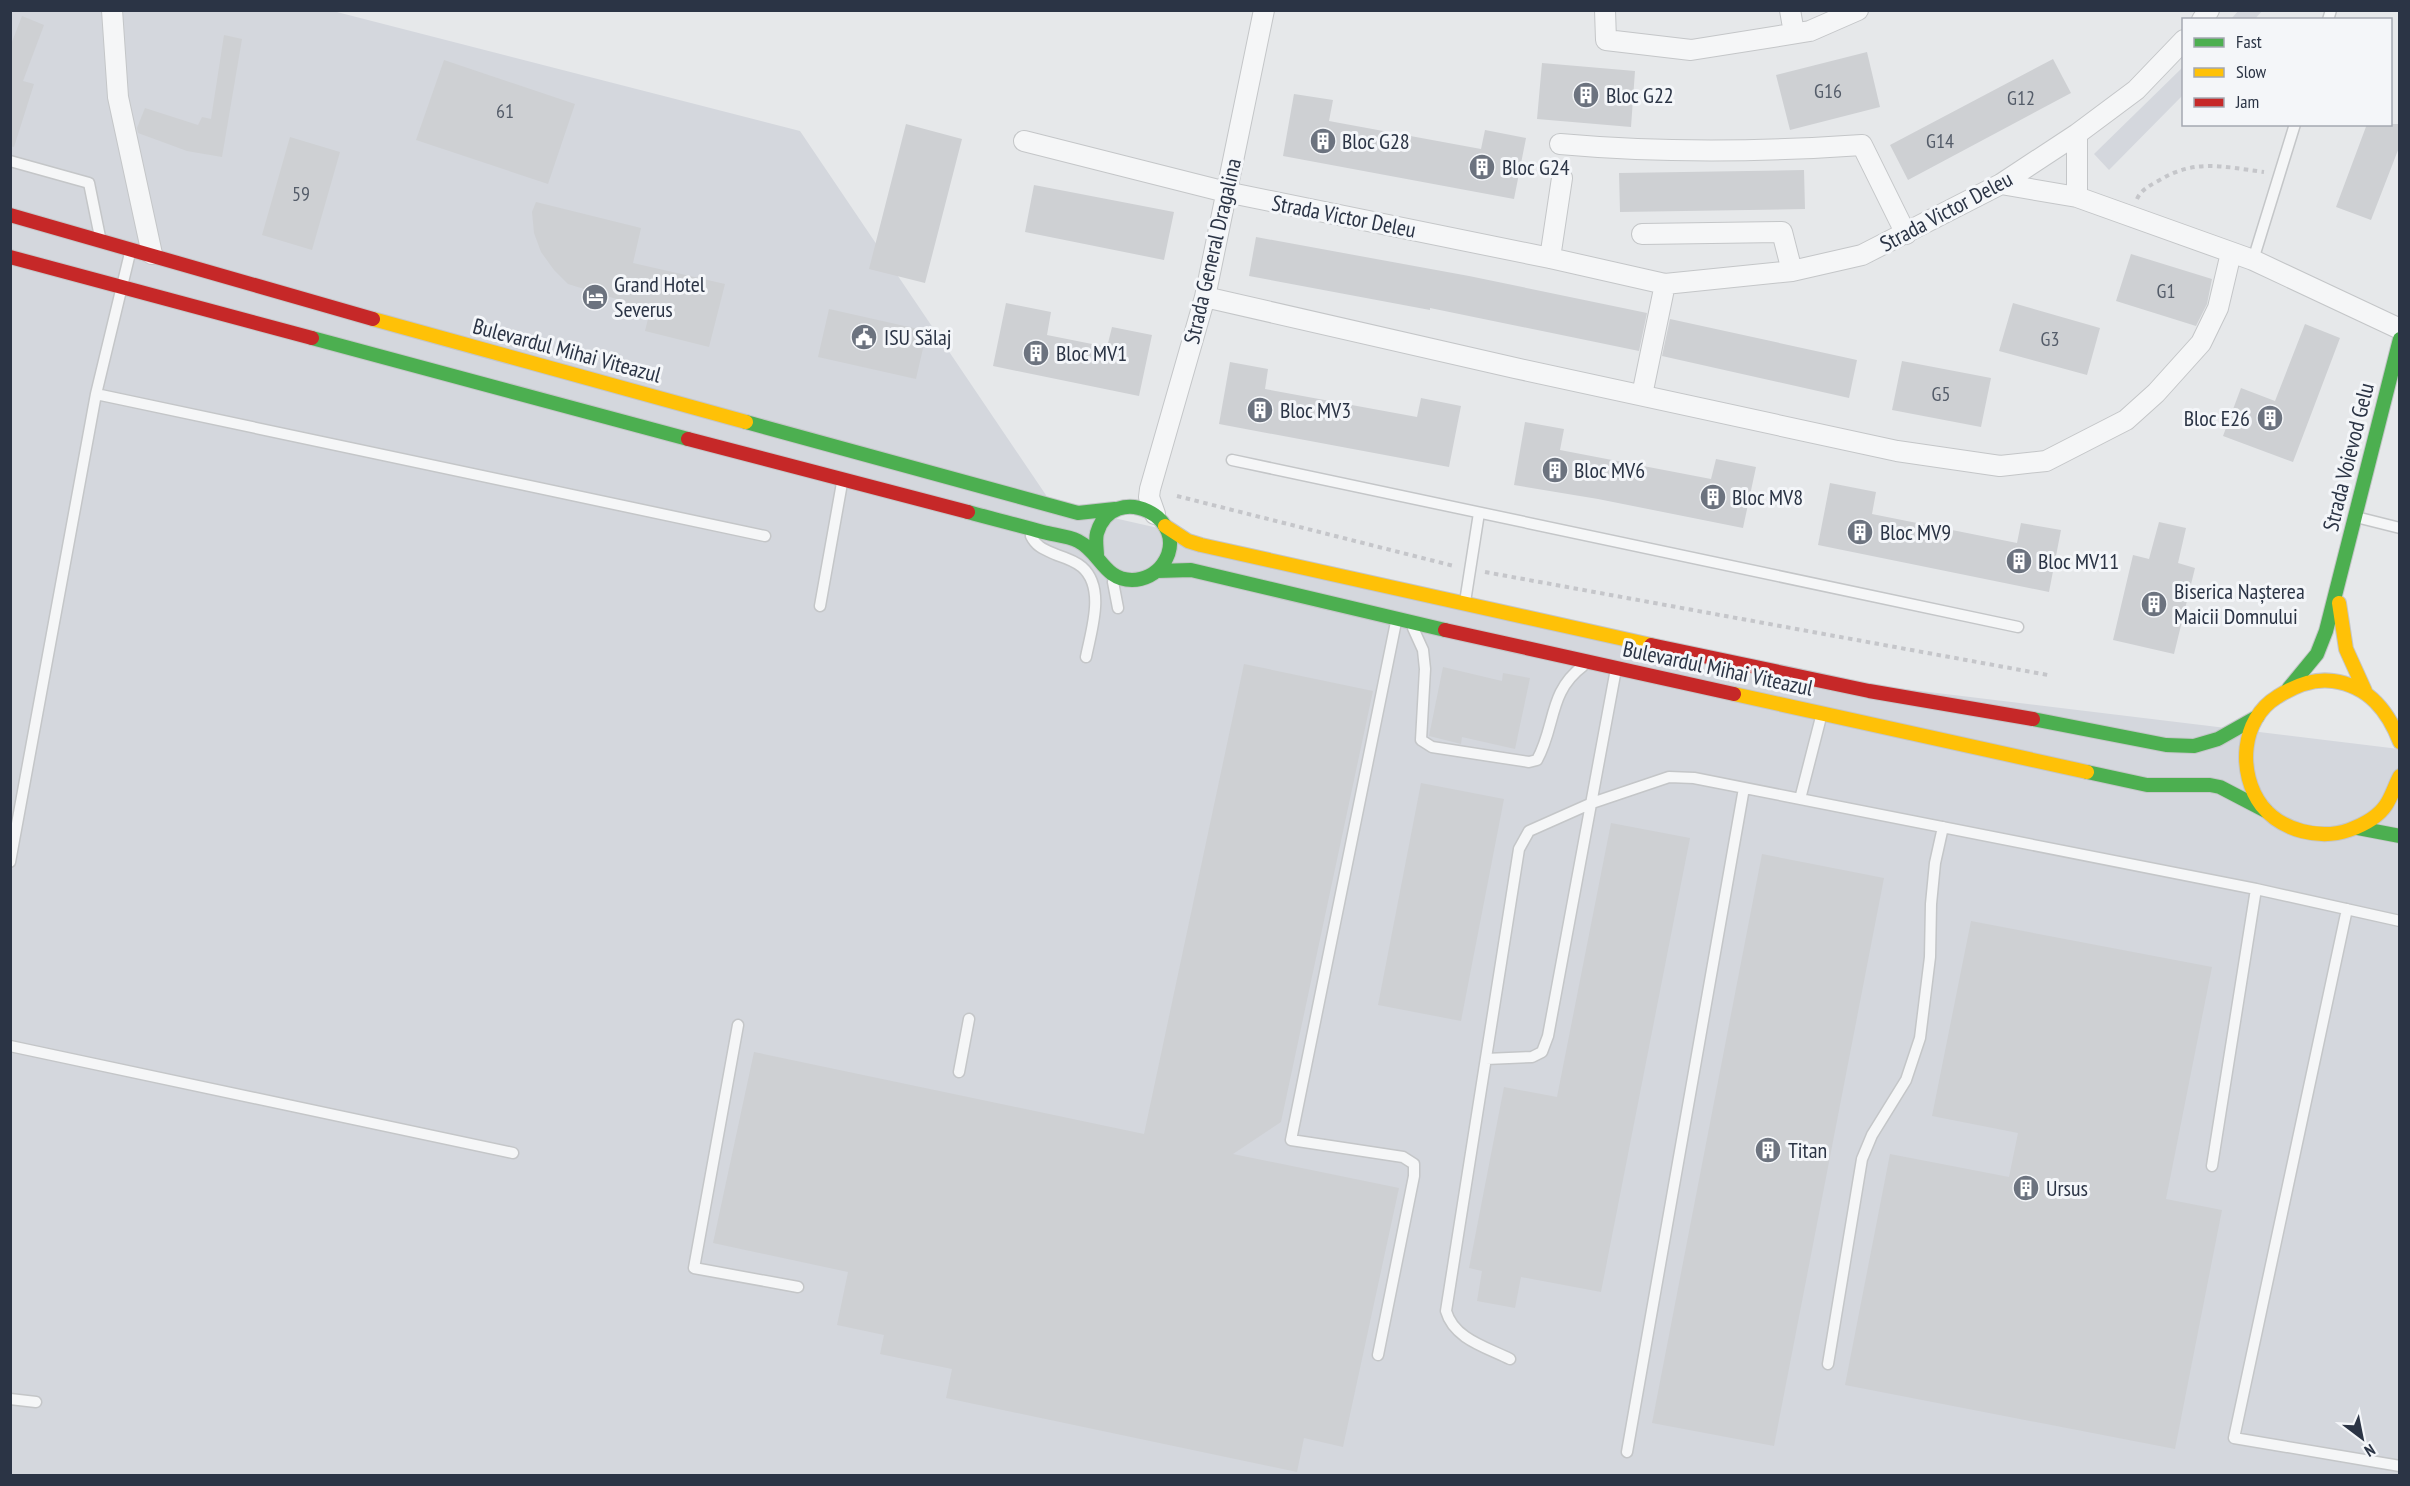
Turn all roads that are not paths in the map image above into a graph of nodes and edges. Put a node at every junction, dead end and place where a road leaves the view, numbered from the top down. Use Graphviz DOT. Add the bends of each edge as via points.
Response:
graph roads {
  1 [pos="112,10"];
  2 [pos="1264,10"];
  3 [pos="1605,10"];
  4 [pos="1790,10"];
  5 [pos="1858,10"];
  6 [pos="1794,33"];
  7 [pos="2182,42"];
  8 [pos="2294,126"];
  9 [pos="2078,134"];
  10 [pos="1024,141"];
  11 [pos="1560,144"];
  12 [pos="10,161"];
  13 [pos="1563,178"];
  14 [pos="2001,184"];
  15 [pos="1226,192"];
  16 [pos="2077,197"];
  17 [pos="10,215"];
  18 [pos="1642,234"];
  19 [pos="1906,234"];
  20 [pos="101,240"];
  21 [pos="131,248"];
  22 [pos="2231,253"];
  23 [pos="152,254"];
  24 [pos="10,257"];
  25 [pos="1550,258"];
  26 [pos="2253,260"];
  27 [pos="1792,271"];
  28 [pos="1665,284"];
  29 [pos="120,288"];
  30 [pos="1205,297"];
  31 [pos="2400,329"];
  32 [pos="2400,339"];
  33 [pos="388,340"];
  34 [pos="2395,376"];
  35 [pos="96,394"];
  36 [pos="1642,395"];
  37 [pos="781,448"];
  38 [pos="1232,460"];
  39 [pos="842,479"];
  40 [pos="1150,489"];
  41 [pos="1123,507"];
  42 [pos="1479,513"];
  43 [pos="2355,517"];
  44 [pos="1160,520"];
  45 [pos="1027,528"];
  46 [pos="2400,528"];
  47 [pos="765,536"];
  48 [pos="1097,556"];
  49 [pos="1107,571"];
  50 [pos="1157,571"];
  51 [pos="1141,579"];
  52 [pos="2338,585"];
  53 [pos="1465,603"];
  54 [pos="820,606"];
  55 [pos="1396,619"];
  56 [pos="1411,622"];
  57 [pos="2018,627"];
  58 [pos="1618,653"];
  59 [pos="1086,657"];
  60 [pos="1589,662"];
  61 [pos="2289,688"];
  62 [pos="2365,691"];
  63 [pos="1826,697"];
  64 [pos="2257,717"];
  65 [pos="2400,742"];
  66 [pos="2400,776"];
  67 [pos="1744,788"];
  68 [pos="1800,799"];
  69 [pos="1592,803"];
  70 [pos="2266,811"];
  71 [pos="1943,827"];
  72 [pos="2358,828"];
  73 [pos="2400,836"];
  74 [pos="10,862"];
  75 [pos="2256,889"];
  76 [pos="2347,909"];
  77 [pos="2400,921"];
  78 [pos="969,1019"];
  79 [pos="738,1025"];
  80 [pos="10,1046"];
  81 [pos="1486,1059"];
  82 [pos="958,1072"];
  83 [pos="513,1152"];
  84 [pos="2212,1166"];
  85 [pos="798,1287"];
  86 [pos="1378,1355"];
  87 [pos="1510,1359"];
  88 [pos="1828,1364"];
  89 [pos="10,1399"];
  90 [pos="36,1402"];
  91 [pos="1627,1452"];
  92 [pos="2400,1466"];
  1 -- 23 [label="street" via="118,97"];
  2 -- 15 [label="street, Strada General Dragalina"];
  3 -- 6 [label="street" via="1606,40 1691,50"];
  4 -- 6 [label="street"];
  5 -- 6 [label="street" via="1810,31"];
  7 -- 9 [label="street, Strada Victor Deleu" via="2136,90"];
  8 -- 26 [label="lane"];
  9 -- 14 [label="street, Strada Victor Deleu"];
  9 -- 16 [label="street"];
  10 -- 15 [label="street, Strada Victor Deleu"];
  11 -- 19 [label="street" via="1613,149 1787,151 1862,145"];
  12 -- 20 [label="lane" via="90,183"];
  13 -- 25 [label="street"];
  14 -- 16 [label="street"];
  14 -- 19 [label="street, Strada Victor Deleu"];
  15 -- 25 [label="street, Strada Victor Deleu"];
  15 -- 30 [label="street, Strada General Dragalina"];
  16 -- 22 [label="street"];
  17 -- 20 [label="main road, Bulevardul Mihai Viteazul"];
  18 -- 27 [label="street" via="1782,232"];
  19 -- 27 [label="street, Strada Victor Deleu" via="1862,255"];
  20 -- 21 [label="main road, Bulevardul Mihai Viteazul"];
  21 -- 23 [label="main road, Bulevardul Mihai Viteazul"];
  21 -- 29 [label="lane"];
  22 -- 26 [label="street"];
  22 -- 36 [label="street" via="2218,309 2201,343 2126,420 2046,461 2000,466 1897,451"];
  23 -- 33 [label="main road, Bulevardul Mihai Viteazul"];
  24 -- 29 [label="main road, Bulevardul Mihai Viteazul"];
  25 -- 28 [label="street, Strada Victor Deleu"];
  26 -- 31 [label="street"];
  27 -- 28 [label="street, Strada Victor Deleu"];
  28 -- 36 [label="street"];
  29 -- 33 [label="main road, Bulevardul Mihai Viteazul"];
  29 -- 35 [label="lane"];
  30 -- 36 [label="street"];
  30 -- 40 [label="street, Strada General Dragalina"];
  32 -- 34 [label="main road, Strada Voievod Gelu"];
  33 -- 37 [label="main road, Bulevardul Mihai Viteazul"];
  33 -- 37 [label="main road, Bulevardul Mihai Viteazul"];
  34 -- 43 [label="main road, Strada Voievod Gelu"];
  35 -- 47 [label="lane"];
  35 -- 74 [label="lane"];
  37 -- 39 [label="main road, Bulevardul Mihai Viteazul"];
  37 -- 41 [label="main road, Bulevardul Mihai Viteazul" via="1078,513"];
  38 -- 42 [label="lane"];
  39 -- 45 [label="main road, Bulevardul Mihai Viteazul"];
  39 -- 54 [label="lane"];
  40 -- 41 [label="street"];
  40 -- 44 [label="street, Strada General Dragalina" via="1149,497"];
  41 -- 44 [label="main road, Bulevardul Mihai Viteazul" via="1144,507"];
  41 -- 48 [label="main road" via="1106,516 1095,535"];
  42 -- 53 [label="lane"];
  42 -- 57 [label="lane"];
  43 -- 46 [label="lane"];
  43 -- 52 [label="main road, Strada Voievod Gelu"];
  44 -- 50 [label="main road" via="1169,538 1169,550"];
  44 -- 53 [label="main road, Bulevardul Mihai Viteazul" via="1188,541 1201,545"];
  45 -- 48 [label="main road, Bulevardul Mihai Viteazul" via="1078,541"];
  45 -- 59 [label="lane" via="1039,547 1076,562 1092,581 1095,609"];
  48 -- 49 [label="main road, Bulevardul Mihai Viteazul"];
  49 -- 51 [label="main road" via="1123,579"];
  49 -- 51 [label="lane" via="1118,608"];
  50 -- 51 [label="main road, Bulevardul Mihai Viteazul"];
  50 -- 55 [label="main road, Bulevardul Mihai Viteazul" via="1191,570"];
  52 -- 61 [label="main road" via="2317,654"];
  52 -- 62 [label="main road" via="2340,636"];
  53 -- 58 [label="main road, Bulevardul Mihai Viteazul"];
  55 -- 56 [label="main road, Bulevardul Mihai Viteazul"];
  55 -- 86 [label="lane" via="1291,1140 1403,1157 1414,1164"];
  56 -- 60 [label="main road, Bulevardul Mihai Viteazul"];
  56 -- 60 [label="lane" via="1423,650 1425,669 1421,740 1432,747 1537,760 1560,691 1570,676"];
  58 -- 60 [label="main road, Bulevardul Mihai Viteazul"];
  58 -- 63 [label="main road, Bulevardul Mihai Viteazul"];
  58 -- 63 [label="main road, Bulevardul Mihai Viteazul"];
  58 -- 69 [label="lane"];
  61 -- 62 [label="main road" via="2314,680 2340,681"];
  61 -- 64 [label="main road"];
  62 -- 65 [label="main road" via="2381,704 2396,727"];
  63 -- 64 [label="main road, Bulevardul Mihai Viteazul" via="1869,691 2166,746 2194,746 2218,739"];
  63 -- 68 [label="lane"];
  63 -- 70 [label="main road, Bulevardul Mihai Viteazul" via="2147,785 2210,785"];
  64 -- 70 [label="main road" via="2246,746 2246,767 2251,787"];
  66 -- 72 [label="main road" via="2381,812"];
  67 -- 68 [label="lane"];
  67 -- 69 [label="lane" via="1669,777"];
  67 -- 91 [label="lane"];
  68 -- 71 [label="lane"];
  69 -- 81 [label="lane" via="1528,831 1520,849"];
  69 -- 81 [label="lane" via="1542,1052 1532,1057"];
  70 -- 72 [label="main road" via="2288,828 2314,836 2332,836"];
  71 -- 75 [label="lane"];
  71 -- 88 [label="lane" via="1935,863 1930,957 1920,1038 1906,1080 1862,1159"];
  72 -- 73 [label="main road"];
  75 -- 76 [label="lane"];
  75 -- 84 [label="lane"];
  76 -- 77 [label="lane"];
  76 -- 92 [label="lane" via="2234,1438"];
  78 -- 82 [label="lane"];
  79 -- 85 [label="lane" via="693,1268"];
  80 -- 83 [label="lane"];
  81 -- 87 [label="lane" via="1446,1311 1459,1334"];
  89 -- 90 [label="lane"];
}
